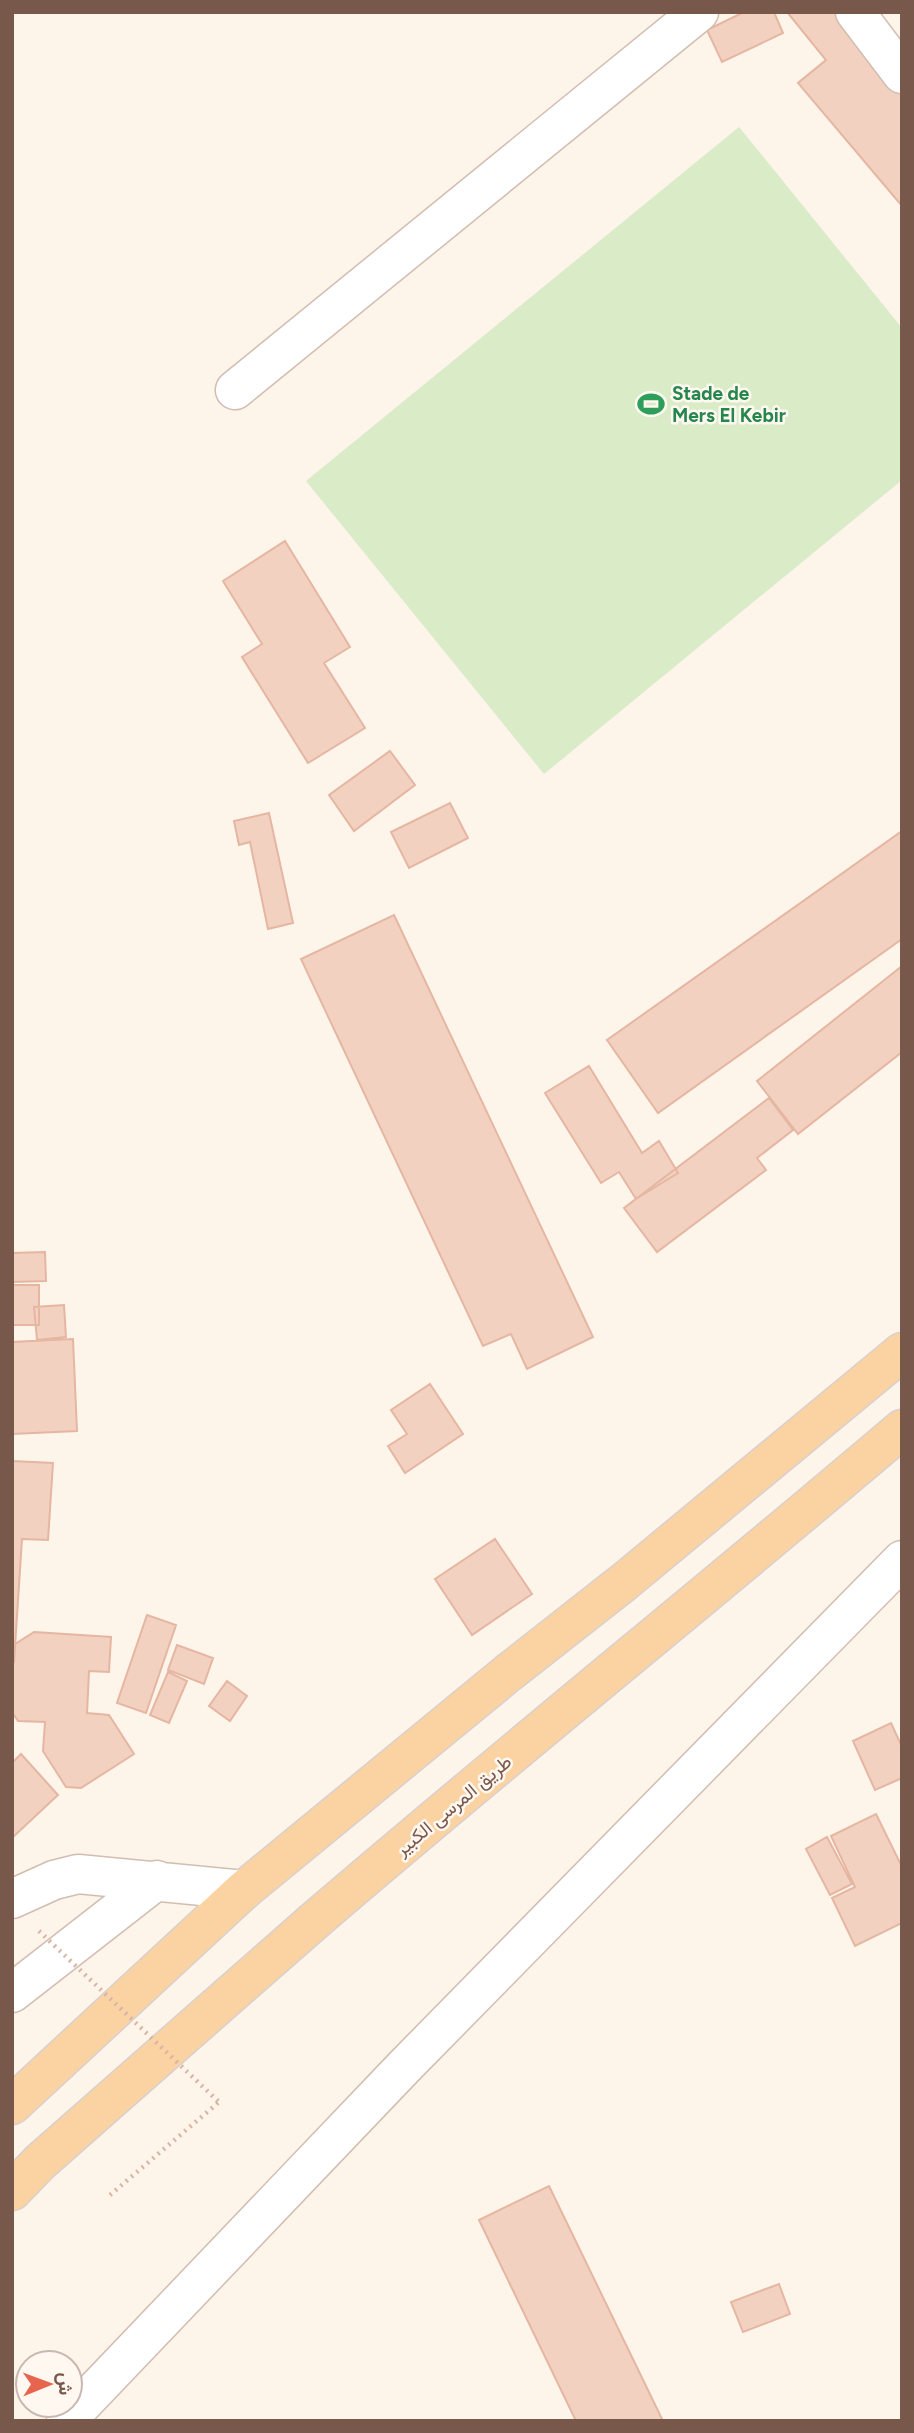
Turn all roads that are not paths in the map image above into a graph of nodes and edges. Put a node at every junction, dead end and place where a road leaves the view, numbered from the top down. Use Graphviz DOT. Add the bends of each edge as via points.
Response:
graph roads {
  1 [pos="699,12"];
  2 [pos="855,12"];
  3 [pos="902,74"];
  4 [pos="235,390"];
  5 [pos="902,1352"];
  6 [pos="902,1429"];
  7 [pos="902,1560"];
  8 [pos="157,1880"];
  9 [pos="244,1890"];
  10 [pos="12,1899"];
  11 [pos="12,1993"];
  12 [pos="12,2105"];
  13 [pos="12,2191"];
  14 [pos="66,2421"];
  1 -- 4 [label="street"];
  2 -- 3 [label="street"];
  5 -- 9 [label="main road"];
  6 -- 13 [label="main road, طريق المرسى الكبير" via="314,1922"];
  7 -- 14 [label="street" via="403,2068"];
  8 -- 9 [label="street"];
  8 -- 10 [label="street" via="78,1874"];
  8 -- 11 [label="street"];
  9 -- 12 [label="main road"];
}
